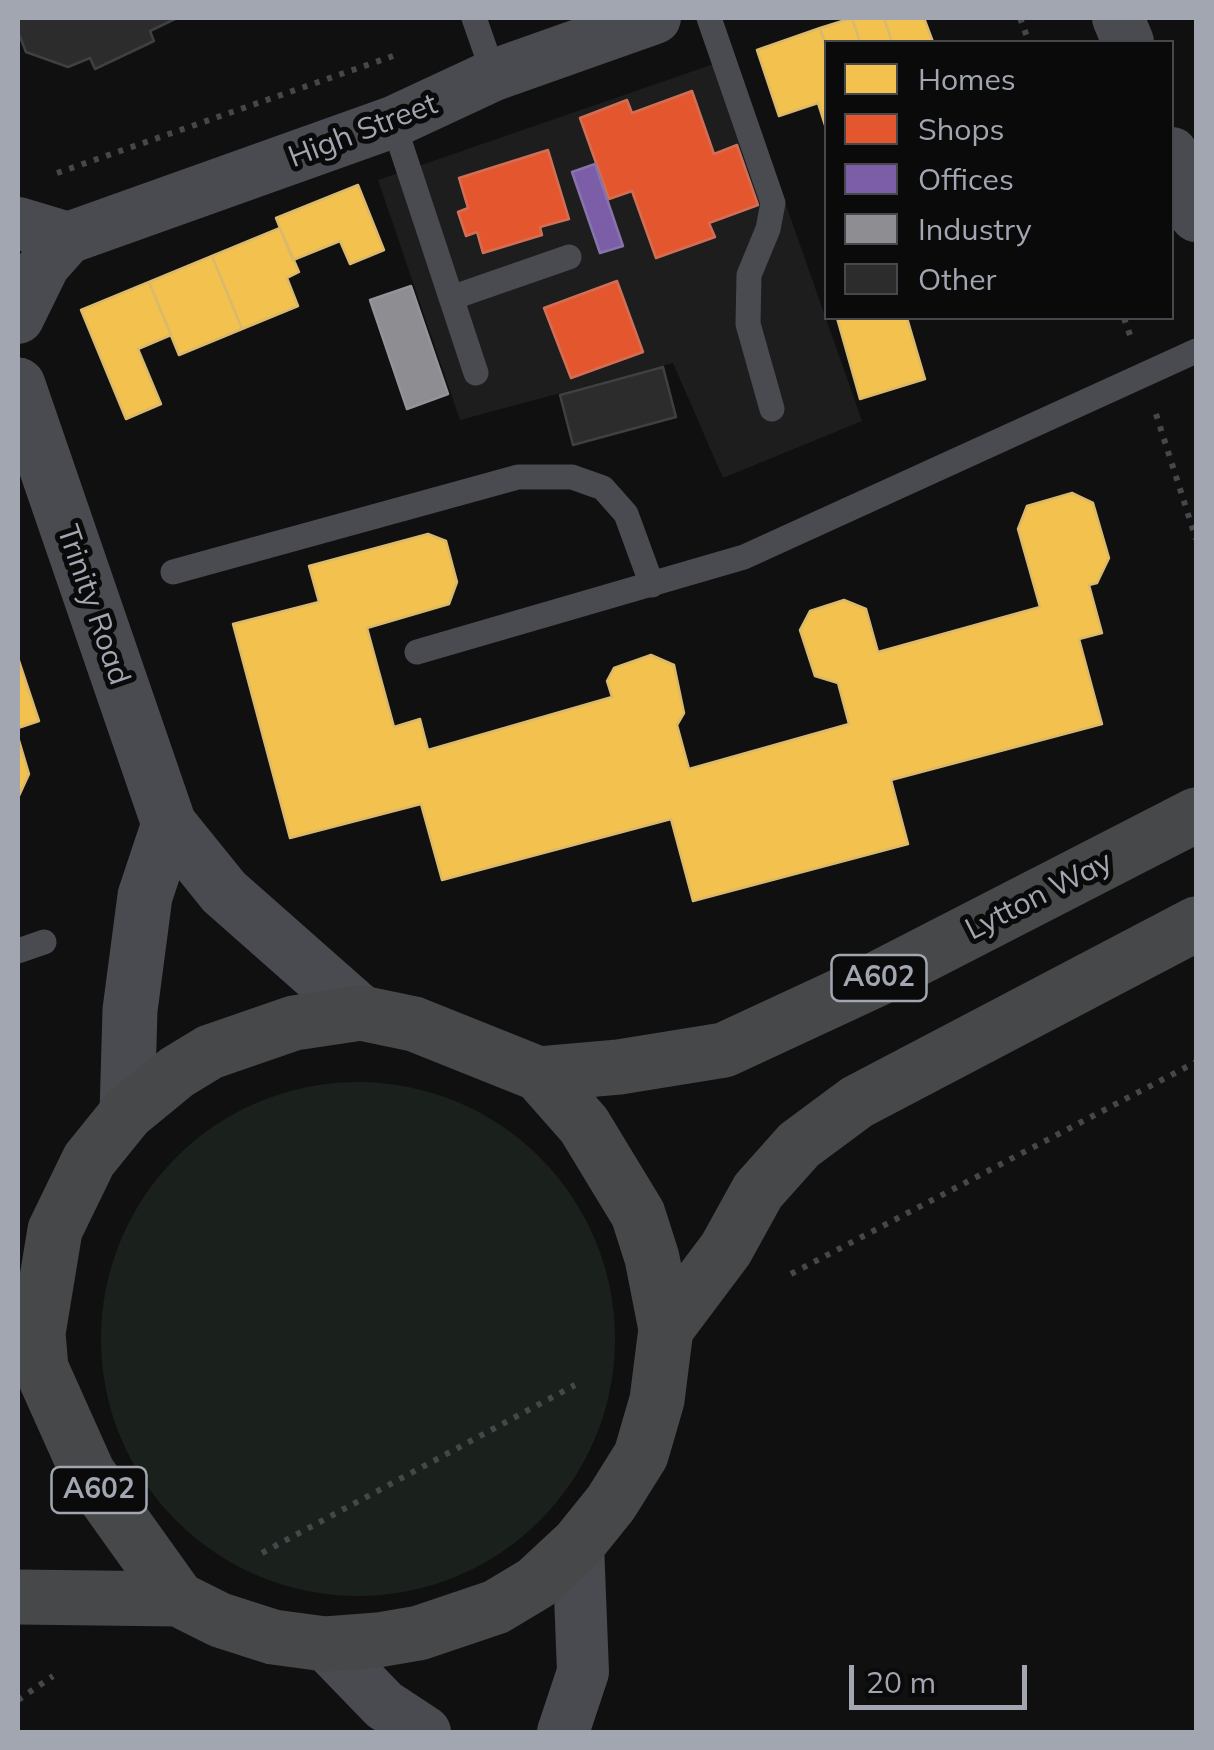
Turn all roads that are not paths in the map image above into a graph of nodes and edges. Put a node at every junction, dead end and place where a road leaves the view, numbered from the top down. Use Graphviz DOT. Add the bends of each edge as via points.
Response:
graph roads {
  1 [pos="474,18"];
  2 [pos="655,18"];
  3 [pos="709,18"];
  4 [pos="494,75"];
  5 [pos="393,122"];
  6 [pos="1174,158"];
  7 [pos="1196,216"];
  8 [pos="18,223"];
  9 [pos="68,238"];
  10 [pos="568,257"];
  11 [pos="451,298"];
  12 [pos="18,318"];
  13 [pos="1196,351"];
  14 [pos="476,373"];
  15 [pos="18,386"];
  16 [pos="772,409"];
  17 [pos="173,572"];
  18 [pos="652,585"];
  19 [pos="417,652"];
  20 [pos="1196,815"];
  21 [pos="169,824"];
  22 [pos="1196,924"];
  23 [pos="44,942"];
  24 [pos="18,951"];
  25 [pos="361,1013"];
  26 [pos="539,1074"];
  27 [pos="127,1113"];
  28 [pos="666,1329"];
  29 [pos="29,1378"];
  30 [pos="578,1544"];
  31 [pos="18,1597"];
  32 [pos="178,1599"];
  33 [pos="325,1644"];
  34 [pos="424,1732"];
  35 [pos="562,1732"];
  1 -- 4 [label="lane"];
  2 -- 4 [label="street, High Street"];
  3 -- 16 [label="lane" via="773,203 750,275 748,324"];
  4 -- 5 [label="street, High Street"];
  5 -- 9 [label="street, High Street"];
  5 -- 11 [label="lane"];
  6 -- 7 [label="street"];
  8 -- 9 [label="street"];
  9 -- 12 [label="street" via="44,265"];
  10 -- 11 [label="lane"];
  11 -- 14 [label="lane"];
  13 -- 18 [label="lane" via="744,557"];
  15 -- 21 [label="street, Trinity Road"];
  17 -- 18 [label="lane" via="518,477 572,477 603,488 626,514"];
  18 -- 19 [label="lane"];
  20 -- 26 [label="main road, Lytton Way / A602" via="724,1050"];
  21 -- 25 [label="street, Trinity Road" via="224,892"];
  21 -- 27 [label="street" via="145,896 130,1010"];
  22 -- 28 [label="main road" via="857,1102 799,1144 758,1191"];
  23 -- 24 [label="lane"];
  25 -- 26 [label="main road, Lytton Way / A602" via="414,1024"];
  25 -- 27 [label="main road, Lytton Way / A602" via="294,1023 210,1052"];
  26 -- 28 [label="main road, Lytton Way / A602" via="584,1125 638,1214"];
  27 -- 29 [label="main road, Lytton Way / A602" via="90,1160 56,1230"];
  28 -- 30 [label="main road, Lytton Way / A602" via="658,1400 641,1455"];
  29 -- 32 [label="main road, Lytton Way / A602"];
  30 -- 33 [label="main road, Lytton Way / A602" via="536,1583 496,1607 419,1633"];
  30 -- 35 [label="street" via="583,1672"];
  31 -- 32 [label="main road, Lytton Way / A602"];
  32 -- 33 [label="main road, Lytton Way / A602" via="273,1637"];
  33 -- 34 [label="street" via="384,1705"];
}
